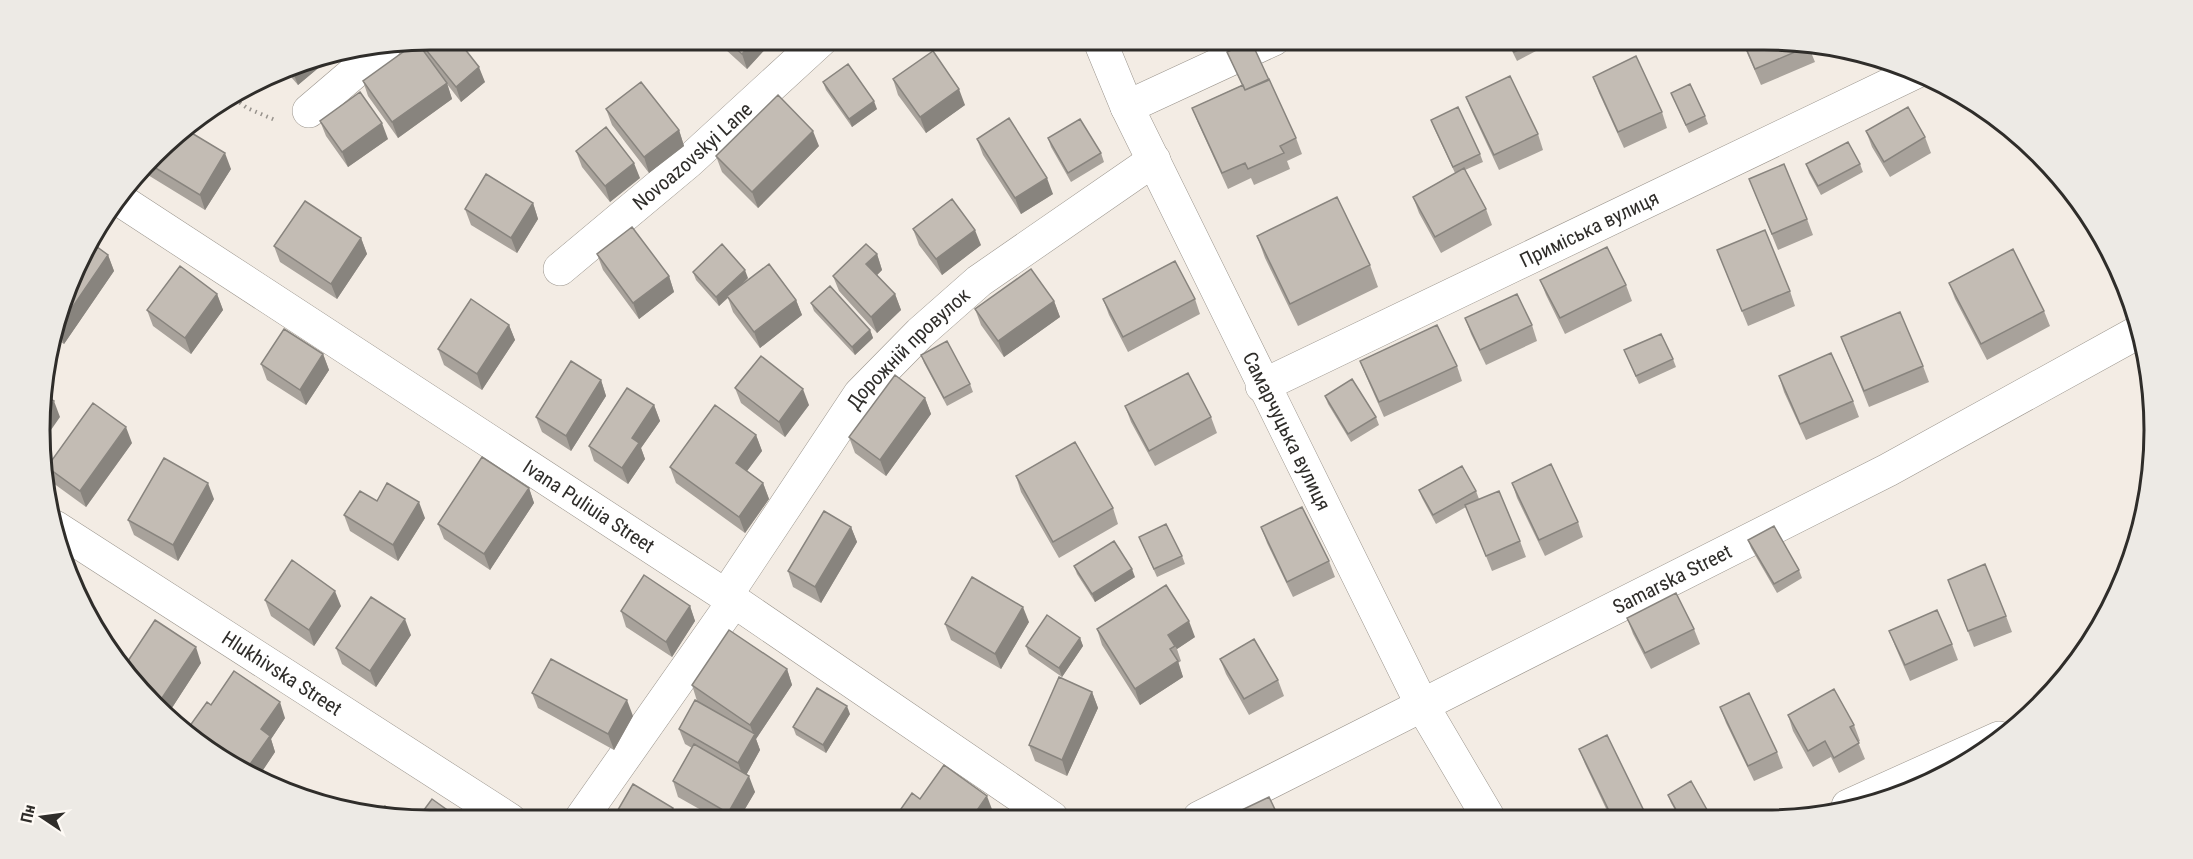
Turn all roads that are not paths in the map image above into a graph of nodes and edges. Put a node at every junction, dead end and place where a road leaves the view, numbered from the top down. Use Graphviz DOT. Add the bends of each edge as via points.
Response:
graph roads {
  1 [pos="810,50"];
  2 [pos="1104,50"];
  3 [pos="1250,50"];
  4 [pos="376,54"];
  5 [pos="1906,77"];
  6 [pos="1126,108"];
  7 [pos="309,111"];
  8 [pos="1154,160"];
  9 [pos="125,203"];
  10 [pos="560,269"];
  11 [pos="2132,335"];
  12 [pos="1263,386"];
  13 [pos="63,532"];
  14 [pos="729,599"];
  15 [pos="1422,705"];
  16 [pos="1957,757"];
  17 [pos="1885,789"];
  18 [pos="494,810"];
  19 [pos="587,810"];
  20 [pos="1039,810"];
  21 [pos="1215,810"];
  22 [pos="1484,810"];
  1 -- 10 [label="street, Novoazovskyi Lane" via="688,162"];
  2 -- 6 [label="street, Самарчуцька вулиця"];
  3 -- 6 [label="street"];
  4 -- 7 [label="street"];
  5 -- 12 [label="street, Приміська вулиця"];
  6 -- 8 [label="street, Самарчуцька вулиця"];
  8 -- 12 [label="street, Самарчуцька вулиця"];
  8 -- 14 [label="street, Дорожній провулок" via="979,281 860,393"];
  9 -- 14 [label="street, Ivana Puliuia Street"];
  11 -- 15 [label="street, Samarska Street" via="1888,470"];
  12 -- 15 [label="street, Самарчуцька вулиця"];
  13 -- 18 [label="street, Hlukhivska Street"];
  14 -- 19 [label="street, Дорожній провулок"];
  14 -- 20 [label="street, Ivana Puliuia Street"];
  15 -- 21 [label="street, Samarska Street"];
  15 -- 22 [label="street, Самарчуцька вулиця"];
  16 -- 17 [label="street"];
}
